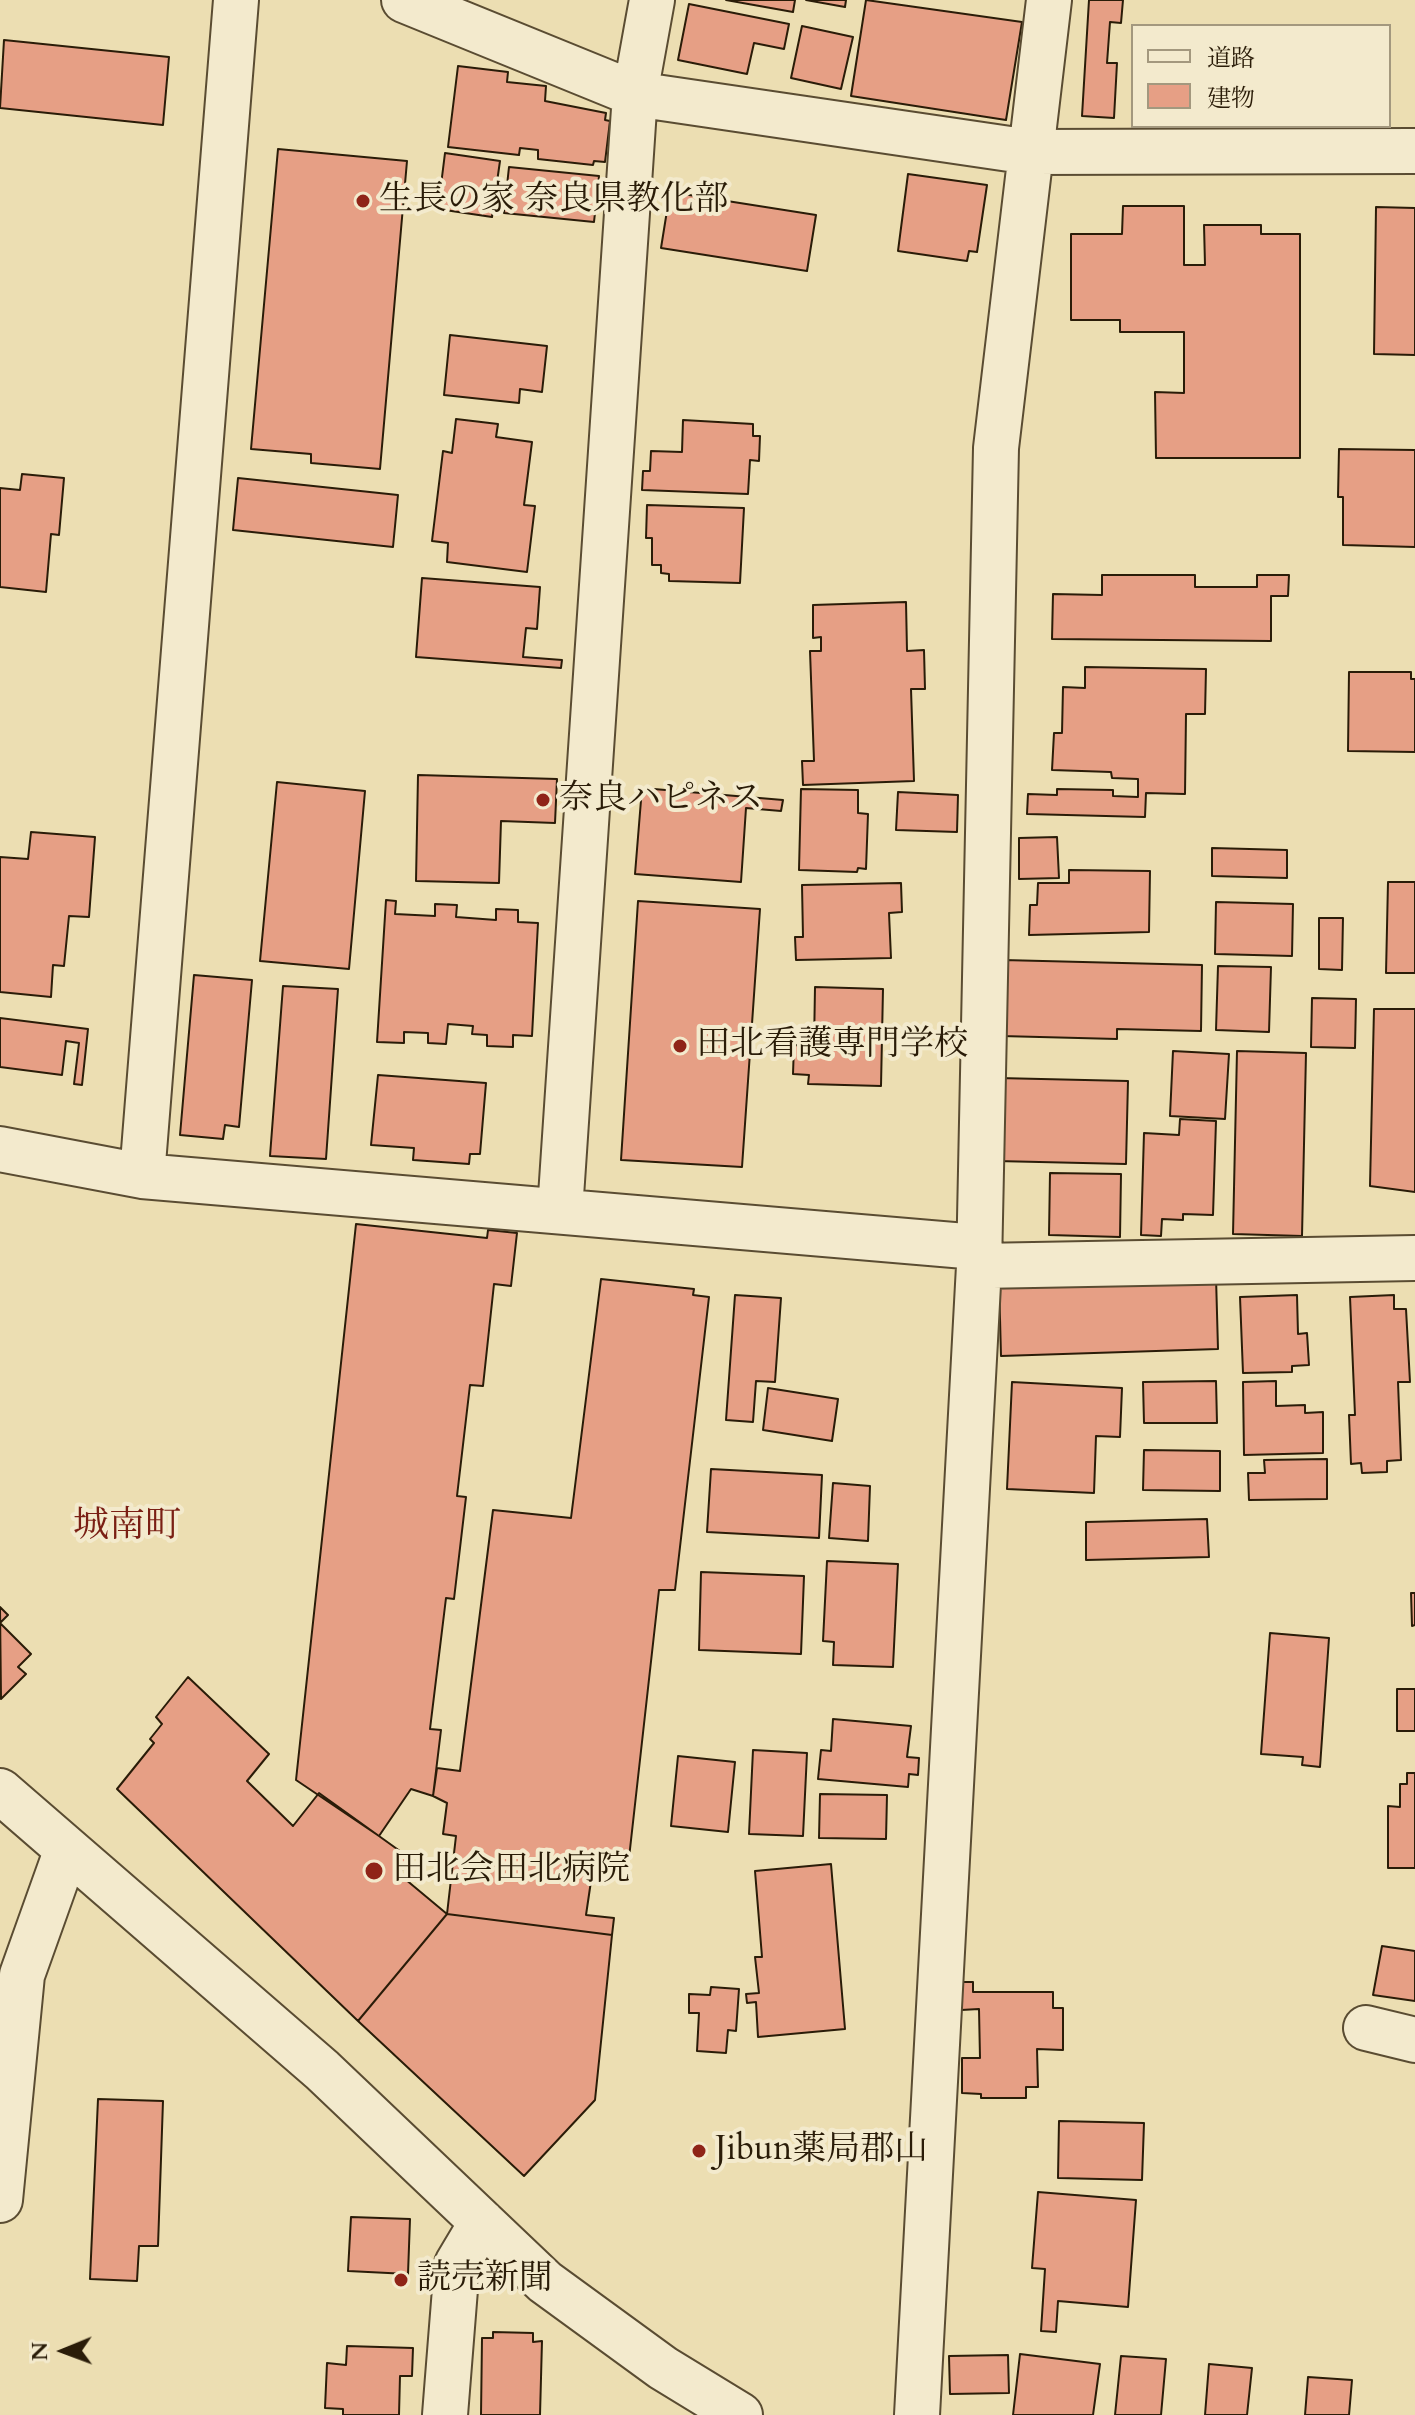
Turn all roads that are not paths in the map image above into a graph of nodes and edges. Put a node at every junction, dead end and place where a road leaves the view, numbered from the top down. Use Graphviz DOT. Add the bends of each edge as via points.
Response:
graph roads {
  1 [pos="236,0"];
  2 [pos="404,0"];
  3 [pos="652,0"];
  4 [pos="1049,0"];
  5 [pos="635,94"];
  6 [pos="1415,151"];
  7 [pos="1030,152"];
  8 [pos="0,1149"];
  9 [pos="142,1176"];
  10 [pos="560,1211"];
  11 [pos="978,1256"];
  12 [pos="1415,1258"];
  13 [pos="0,1791"];
  14 [pos="67,1849"];
  15 [pos="1366,2028"];
  16 [pos="1415,2040"];
  17 [pos="0,2200"];
  18 [pos="482,2222"];
  19 [pos="445,2415"];
  20 [pos="740,2415"];
  21 [pos="917,2415"];
  1 -- 9 [label="street"];
  2 -- 5 [label="street"];
  3 -- 5 [label="street"];
  4 -- 7 [label="street"];
  5 -- 7 [label="street"];
  5 -- 10 [label="street"];
  6 -- 7 [label="street"];
  7 -- 11 [label="street" via="996,448"];
  8 -- 9 [label="street"];
  9 -- 10 [label="street"];
  10 -- 11 [label="street"];
  11 -- 12 [label="street"];
  11 -- 21 [label="street"];
  13 -- 14 [label="street"];
  14 -- 17 [label="street" via="22,1975"];
  14 -- 18 [label="street" via="322,2070"];
  15 -- 16 [label="street"];
  18 -- 19 [label="street" via="457,2264"];
  18 -- 20 [label="street" via="545,2282 663,2368"];
}
